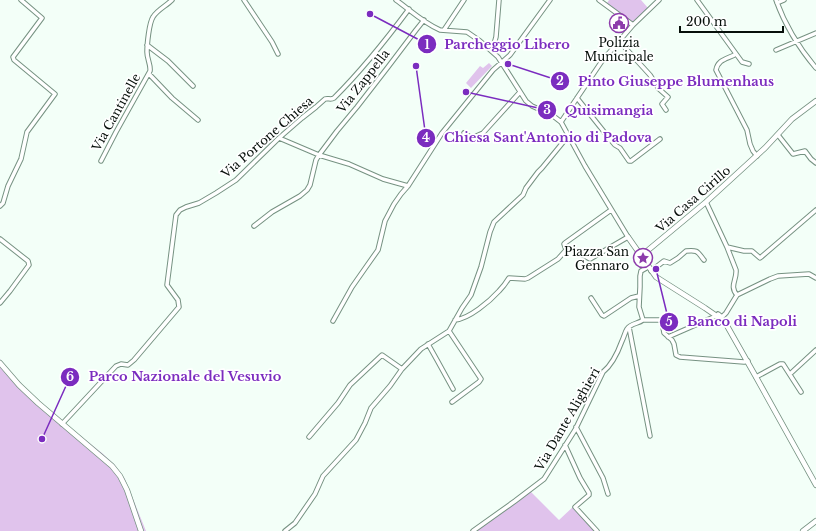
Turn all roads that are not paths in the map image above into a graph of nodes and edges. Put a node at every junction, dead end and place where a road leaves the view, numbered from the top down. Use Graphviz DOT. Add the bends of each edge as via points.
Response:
graph roads {
  1 [pos="21,0"];
  2 [pos="172,0"];
  3 [pos="244,0"];
  4 [pos="396,0"];
  5 [pos="464,0"];
  6 [pos="499,0"];
  7 [pos="550,0"];
  8 [pos="599,0"];
  9 [pos="659,0"];
  10 [pos="697,0"];
  11 [pos="784,0"];
  12 [pos="776,2"];
  13 [pos="409,9"];
  14 [pos="424,20"];
  15 [pos="633,25"];
  16 [pos="444,30"];
  17 [pos="816,33"];
  18 [pos="619,41"];
  19 [pos="797,42"];
  20 [pos="147,45"];
  21 [pos="776,50"];
  22 [pos="492,51"];
  23 [pos="278,54"];
  24 [pos="736,54"];
  25 [pos="501,62"];
  26 [pos="750,64"];
  27 [pos="816,68"];
  28 [pos="149,74"];
  29 [pos="193,86"];
  30 [pos="520,92"];
  31 [pos="577,98"];
  32 [pos="816,101"];
  33 [pos="666,110"];
  34 [pos="198,120"];
  35 [pos="561,122"];
  36 [pos="464,133"];
  37 [pos="569,135"];
  38 [pos="778,135"];
  39 [pos="279,138"];
  40 [pos="660,139"];
  41 [pos="319,154"];
  42 [pos="757,156"];
  43 [pos="101,161"];
  44 [pos="816,163"];
  45 [pos="408,186"];
  46 [pos="706,202"];
  47 [pos="0,206"];
  48 [pos="611,210"];
  49 [pos="816,210"];
  50 [pos="254,226"];
  51 [pos="628,237"];
  52 [pos="0,238"];
  53 [pos="727,247"];
  54 [pos="566,250"];
  55 [pos="641,256"];
  56 [pos="704,260"];
  57 [pos="650,269"];
  58 [pos="816,278"];
  59 [pos="737,295"];
  60 [pos="639,296"];
  61 [pos="591,298"];
  62 [pos="0,303"];
  63 [pos="695,303"];
  64 [pos="716,316"];
  65 [pos="455,320"];
  66 [pos="643,320"];
  67 [pos="333,321"];
  68 [pos="629,327"];
  69 [pos="449,331"];
  70 [pos="668,337"];
  71 [pos="428,344"];
  72 [pos="816,350"];
  73 [pos="748,361"];
  74 [pos="0,363"];
  75 [pos="402,369"];
  76 [pos="790,374"];
  77 [pos="756,377"];
  78 [pos="453,389"];
  79 [pos="801,392"];
  80 [pos="452,402"];
  81 [pos="62,424"];
  82 [pos="576,427"];
  83 [pos="650,436"];
  84 [pos="309,437"];
  85 [pos="565,445"];
  86 [pos="816,484"];
  87 [pos="608,494"];
  88 [pos="816,521"];
  89 [pos="142,531"];
  90 [pos="285,531"];
  91 [pos="473,531"];
  92 [pos="597,531"];
  93 [pos="803,531"];
  1 -- 47 [label="street" via="42,18 13,57 14,60 55,94 28,132"];
  2 -- 20 [label="street, Via Cantinelle" via="152,18"];
  3 -- 23 [label="street"];
  4 -- 13 [label="street"];
  5 -- 16 [label="street"];
  6 -- 22 [label="street" via="496,37"];
  7 -- 25 [label="street" via="510,56"];
  8 -- 15 [label="street"];
  9 -- 15 [label="street"];
  10 -- 24 [label="street"];
  11 -- 12 [label="street"];
  12 -- 19 [label="street"];
  13 -- 14 [label="street"];
  13 -- 39 [label="street, Via Portone Chiesa" via="372,57 334,98 325,99"];
  14 -- 16 [label="street"];
  14 -- 41 [label="street, Via Zappella"];
  15 -- 18 [label="street"];
  16 -- 22 [label="street" via="466,32"];
  17 -- 19 [label="street"];
  18 -- 31 [label="street"];
  18 -- 33 [label="street" via="668,97 662,104"];
  19 -- 21 [label="street"];
  19 -- 27 [label="street"];
  20 -- 28 [label="street, Via Cantinelle"];
  20 -- 29 [label="street" via="168,61"];
  22 -- 25 [label="street"];
  24 -- 26 [label="street" via="742,62"];
  24 -- 42 [label="street" via="723,59 716,70 747,130 750,144"];
  25 -- 30 [label="street"];
  25 -- 45 [label="street" via="442,133"];
  28 -- 34 [label="street, Via Cantinelle"];
  28 -- 43 [label="street, Via Cantinelle"];
  30 -- 35 [label="street" via="529,104"];
  30 -- 36 [label="street" via="483,133 472,138"];
  31 -- 35 [label="street"];
  31 -- 40 [label="street" via="629,161"];
  32 -- 38 [label="street, Via Casa Cirillo" via="792,119"];
  35 -- 37 [label="street"];
  37 -- 48 [label="street"];
  37 -- 65 [label="street" via="538,172 523,195 494,222 471,295"];
  38 -- 42 [label="street, Via Casa Cirillo"];
  38 -- 44 [label="street" via="792,154 805,151"];
  39 -- 41 [label="street"];
  39 -- 81 [label="street, Via Portone Chiesa" via="236,180 199,203 180,210 176,215 168,285 178,300 179,307 134,360 116,366"];
  41 -- 45 [label="street"];
  41 -- 50 [label="street" via="307,190"];
  42 -- 46 [label="street, Via Casa Cirillo"];
  45 -- 67 [label="street" via="385,221 378,250 352,287"];
  46 -- 53 [label="street"];
  46 -- 55 [label="street, Via Casa Cirillo"];
  48 -- 51 [label="street"];
  48 -- 54 [label="street" via="565,242"];
  49 -- 53 [label="street" via="760,258 752,251"];
  51 -- 54 [label="street" via="590,259 570,248"];
  51 -- 55 [label="street"];
  52 -- 62 [label="street" via="29,263"];
  53 -- 59 [label="street" via="737,273 733,288"];
  54 -- 65 [label="street" via="558,259 528,278 509,278 480,308 460,320"];
  55 -- 57 [label="street"];
  56 -- 57 [label="street" via="697,251 686,250 670,263 666,261"];
  57 -- 60 [label="street" via="642,271"];
  57 -- 63 [label="street" via="656,277"];
  58 -- 59 [label="street" via="809,274 778,276"];
  59 -- 63 [label="street" via="722,317 699,302"];
  60 -- 61 [label="street" via="630,298 604,316"];
  60 -- 66 [label="street" via="638,307"];
  63 -- 64 [label="street"];
  64 -- 70 [label="street"];
  64 -- 73 [label="street" via="728,327"];
  65 -- 69 [label="street"];
  66 -- 68 [label="street"];
  66 -- 70 [label="street" via="662,322 664,334"];
  68 -- 82 [label="street, Via Dante Alighieri" via="614,360 603,372"];
  68 -- 83 [label="street"];
  69 -- 71 [label="street"];
  69 -- 80 [label="street" via="481,379"];
  70 -- 73 [label="street" via="675,346 676,355 680,357"];
  71 -- 75 [label="street"];
  71 -- 78 [label="street"];
  72 -- 76 [label="street"];
  73 -- 77 [label="street"];
  74 -- 81 [label="street" via="28,394"];
  75 -- 84 [label="street" via="382,355 350,385"];
  75 -- 90 [label="street" via="371,408 356,440 323,476 315,494 295,523"];
  76 -- 77 [label="street" via="783,364 780,364"];
  76 -- 79 [label="street"];
  77 -- 86 [label="street"];
  81 -- 89 [label="street" via="112,466 120,476"];
  82 -- 85 [label="street, Via Dante Alighieri"];
  82 -- 87 [label="street" via="603,478"];
  85 -- 91 [label="street, Via Dante Alighieri" via="544,479"];
  85 -- 92 [label="street" via="589,492 575,508"];
  88 -- 93 [label="street"];
}
